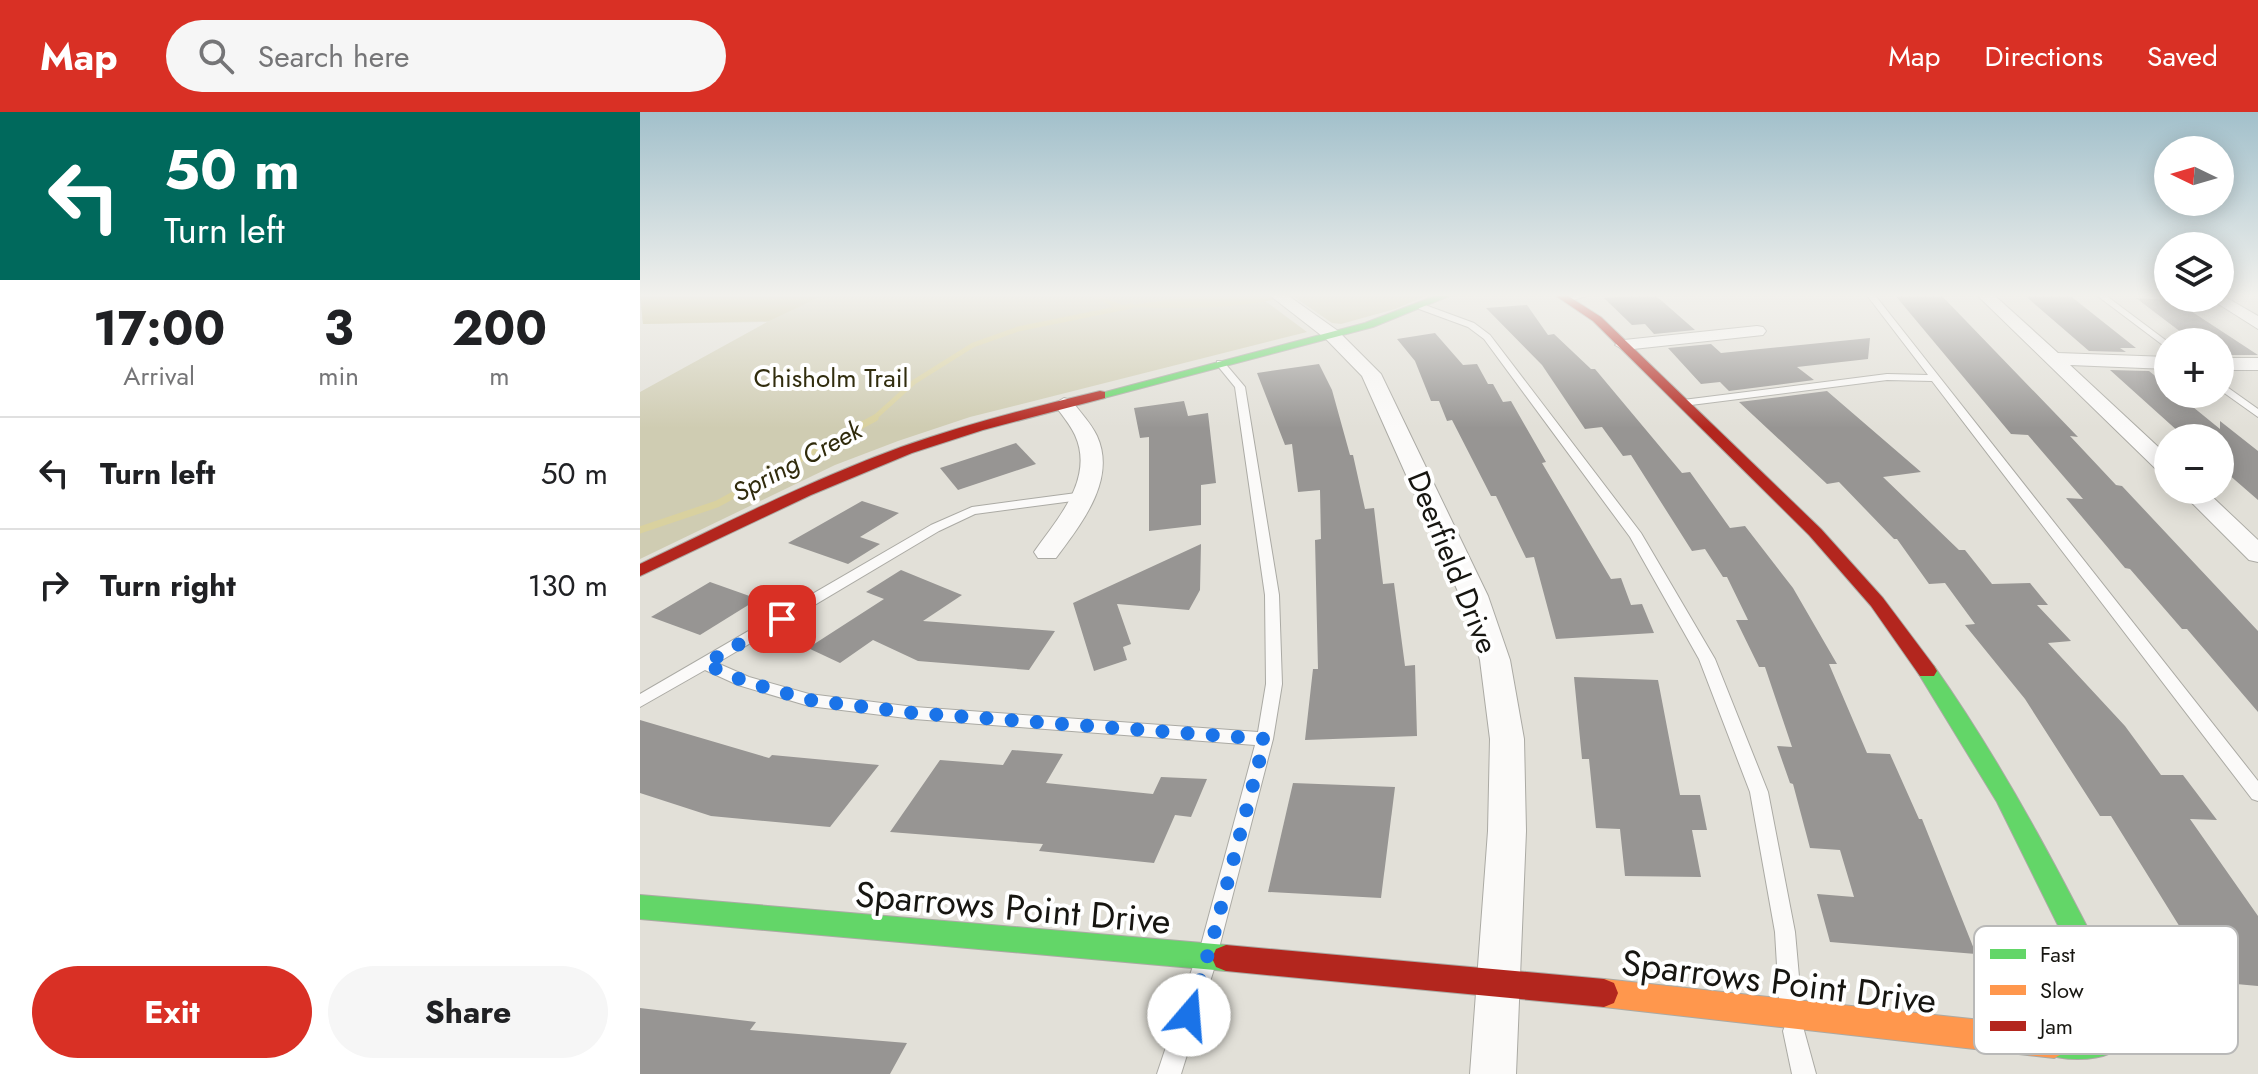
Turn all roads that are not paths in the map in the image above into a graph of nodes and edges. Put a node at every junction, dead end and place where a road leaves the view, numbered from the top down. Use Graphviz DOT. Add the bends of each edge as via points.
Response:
graph roads {
  1 [pos="1316,339"];
  2 [pos="1336,339"];
  3 [pos="1488,339"];
  4 [pos="1618,339"];
  5 [pos="1682,339"];
  6 [pos="1905,339"];
  7 [pos="2032,339"];
  8 [pos="1624,345"];
  9 [pos="2054,359"];
  10 [pos="1220,363"];
  11 [pos="2154,363"];
  12 [pos="2234,364"];
  13 [pos="2258,364"];
  14 [pos="1936,378"];
  15 [pos="2234,396"];
  16 [pos="1683,403"];
  17 [pos="1064,404"];
  18 [pos="2258,414"];
  19 [pos="2154,455"];
  20 [pos="1084,496"];
  21 [pos="2206,504"];
  22 [pos="1047,552"];
  23 [pos="2258,554"];
  24 [pos="640,571"];
  25 [pos="705,664"];
  26 [pos="640,701"];
  27 [pos="1265,739"];
  28 [pos="2258,794"];
  29 [pos="640,907"];
  30 [pos="2073,926"];
  31 [pos="1208,956"];
  32 [pos="1497,981"];
  33 [pos="1791,1014"];
  34 [pos="1974,1035"];
  35 [pos="1169,1074"];
  36 [pos="1493,1074"];
  37 [pos="1804,1074"];
  1 -- 10 [label="street"];
  2 -- 32 [label="street, Deerfield Drive" via="1371,374 1474,596 1495,660 1507,754"];
  3 -- 33 [label="lane" via="1636,536 1707,659 1759,792 1785,932"];
  4 -- 8 [label="street, Sparrows Point Drive"];
  5 -- 8 [label="street"];
  6 -- 14 [label="lane"];
  7 -- 9 [label="street"];
  8 -- 16 [label="street, Sparrows Point Drive"];
  9 -- 11 [label="street"];
  9 -- 19 [label="street"];
  10 -- 17 [label="street"];
  10 -- 27 [label="lane" via="1240,387 1272,595 1274,684"];
  12 -- 13 [label="street"];
  14 -- 16 [label="lane" via="1887,377"];
  14 -- 28 [label="lane"];
  15 -- 18 [label="lane"];
  16 -- 30 [label="street, Sparrows Point Drive" via="1856,578 1954,709 2024,827"];
  17 -- 20 [label="street" via="1088,438 1091,459"];
  17 -- 24 [label="street" via="975,427 845,473"];
  20 -- 22 [label="street"];
  20 -- 25 [label="lane" via="972,511"];
  21 -- 23 [label="street"];
  25 -- 26 [label="lane"];
  25 -- 27 [label="lane" via="809,700 914,713"];
  27 -- 31 [label="lane"];
  29 -- 31 [label="street, Sparrows Point Drive"];
  31 -- 32 [label="street, Sparrows Point Drive"];
  31 -- 35 [label="lane"];
  32 -- 33 [label="street, Sparrows Point Drive"];
  32 -- 36 [label="street, Deerfield Drive"];
  33 -- 34 [label="street, Sparrows Point Drive"];
  33 -- 37 [label="lane"];
}
